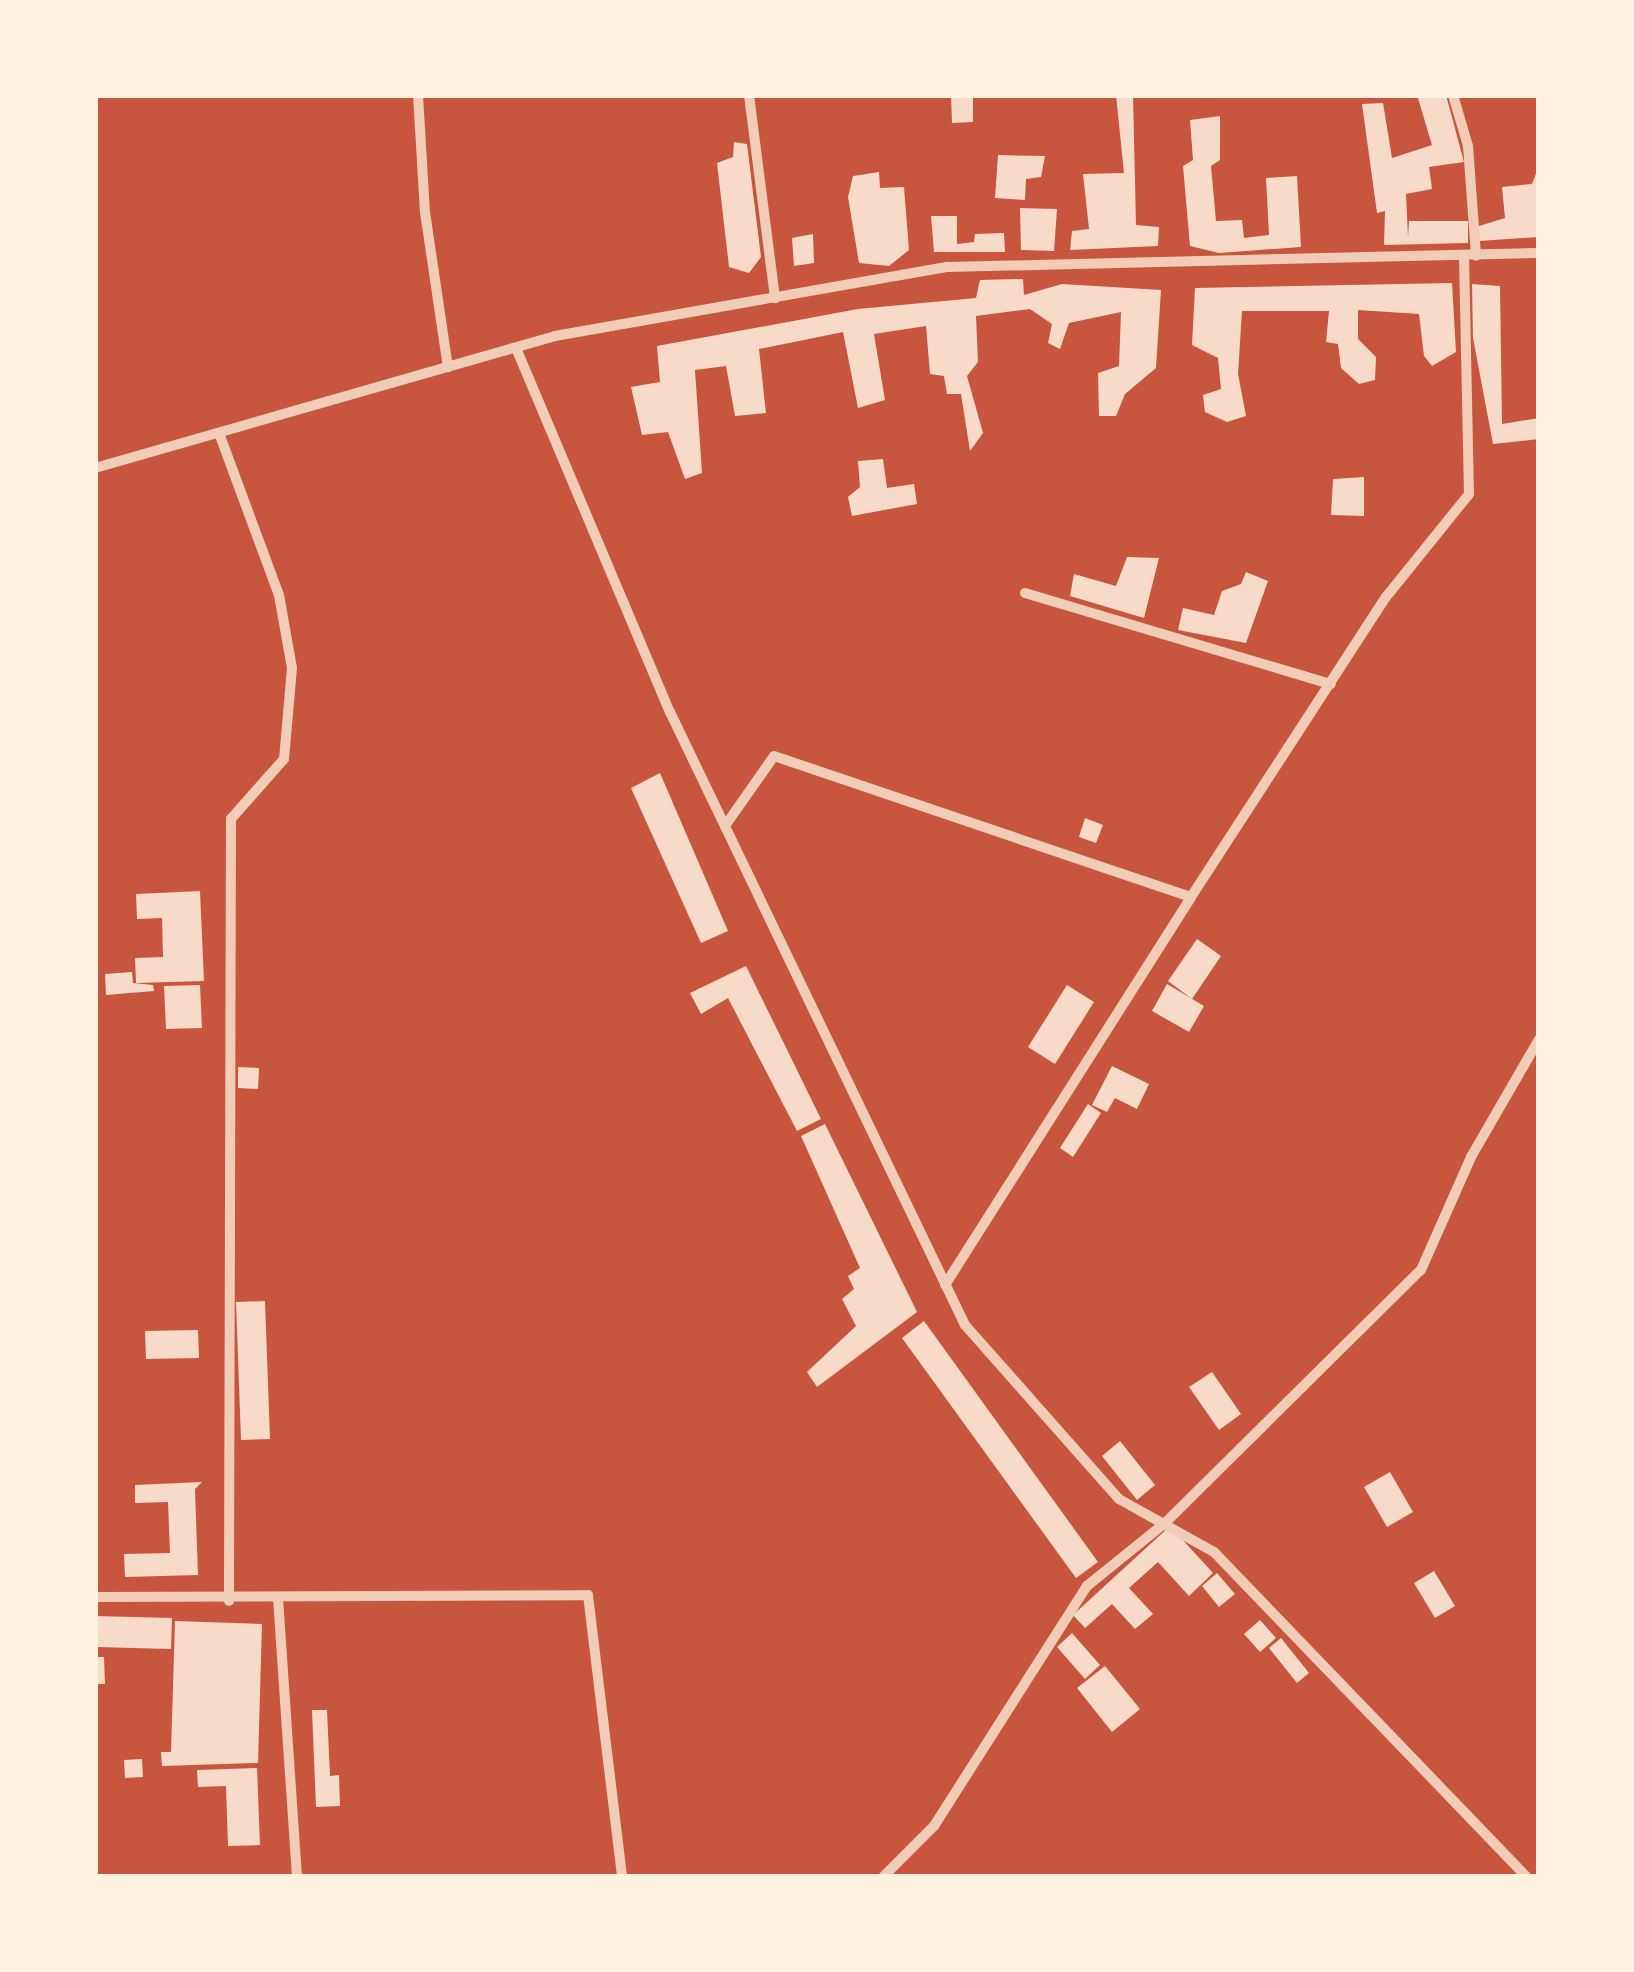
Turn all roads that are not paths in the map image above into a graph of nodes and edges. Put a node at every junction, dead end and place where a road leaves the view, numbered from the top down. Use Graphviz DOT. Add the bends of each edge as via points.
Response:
graph roads {
  1 [pos="418,95"];
  2 [pos="748,95"];
  3 [pos="1453,95"];
  4 [pos="1539,253"];
  5 [pos="1470,256"];
  6 [pos="776,298"];
  7 [pos="516,348"];
  8 [pos="448,367"];
  9 [pos="219,433"];
  10 [pos="95,468"];
  11 [pos="1025,593"];
  12 [pos="1331,684"];
  13 [pos="725,826"];
  14 [pos="1191,897"];
  15 [pos="1539,1039"];
  16 [pos="946,1285"];
  17 [pos="1166,1522"];
  18 [pos="95,1598"];
  19 [pos="278,1598"];
  20 [pos="229,1601"];
  21 [pos="296,1877"];
  22 [pos="622,1877"];
  23 [pos="883,1877"];
  24 [pos="1527,1877"];
  1 -- 8 [label="street" via="425,212"];
  2 -- 6 [label="street"];
  3 -- 5 [label="street" via="1468,146"];
  4 -- 5 [label="street"];
  5 -- 6 [label="street" via="948,267"];
  5 -- 12 [label="street" via="1469,494 1386,597"];
  6 -- 7 [label="street"];
  7 -- 8 [label="street"];
  7 -- 13 [label="street"];
  8 -- 9 [label="street"];
  9 -- 10 [label="street"];
  9 -- 20 [label="street" via="279,595 292,668 284,759 231,819"];
  11 -- 12 [label="street"];
  12 -- 14 [label="street"];
  13 -- 14 [label="street" via="774,756"];
  13 -- 16 [label="street"];
  14 -- 16 [label="street"];
  15 -- 17 [label="street" via="1471,1157 1422,1270"];
  16 -- 17 [label="street" via="965,1325 1120,1499"];
  17 -- 23 [label="street" via="1087,1586 934,1826"];
  17 -- 24 [label="street" via="1214,1552"];
  18 -- 20 [label="street"];
  19 -- 20 [label="street"];
  19 -- 21 [label="street"];
  19 -- 22 [label="street" via="588,1596"];
}
